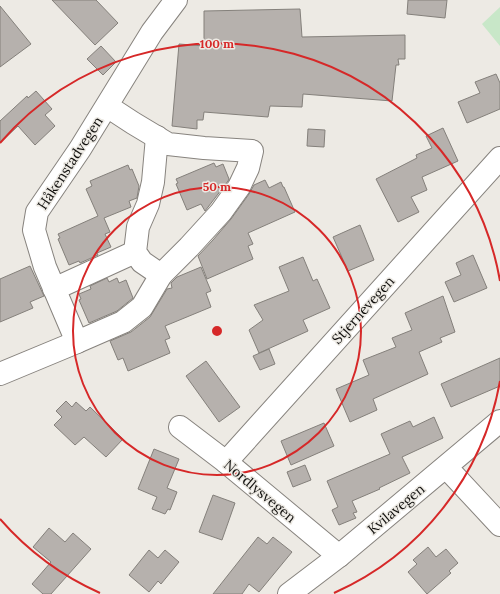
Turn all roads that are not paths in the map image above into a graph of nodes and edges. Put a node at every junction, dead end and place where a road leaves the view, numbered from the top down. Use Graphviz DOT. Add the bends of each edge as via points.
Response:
graph roads {
  1 [pos="176,0"];
  2 [pos="107,106"];
  3 [pos="157,137"];
  4 [pos="500,158"];
  5 [pos="135,252"];
  6 [pos="161,275"];
  7 [pos="54,289"];
  8 [pos="77,342"];
  9 [pos="0,374"];
  10 [pos="500,420"];
  11 [pos="180,427"];
  12 [pos="226,462"];
  13 [pos="446,467"];
  14 [pos="500,525"];
  15 [pos="339,556"];
  16 [pos="289,594"];
  1 -- 2 [label="street, Håkenstadvegen" via="152,32"];
  2 -- 3 [label="street, Håkenstadvegen"];
  2 -- 7 [label="street, Håkenstadvegen" via="37,212 34,230"];
  3 -- 5 [label="street" via="154,182 138,227"];
  3 -- 6 [label="street, Håkenstadvegen" via="168,144 252,151 248,168 239,187 222,212"];
  4 -- 12 [label="street, Stjernevegen"];
  5 -- 6 [label="street" via="142,262"];
  5 -- 7 [label="street"];
  6 -- 8 [label="street, Håkenstadvegen" via="142,307 123,322"];
  7 -- 8 [label="street, Håkenstadvegen"];
  8 -- 9 [label="street, Håkenstadvegen"];
  10 -- 13 [label="street, Kvilavegen"];
  11 -- 12 [label="street, Nordlysvegen"];
  12 -- 15 [label="street, Nordlysvegen"];
  13 -- 14 [label="street"];
  13 -- 15 [label="street, Kvilavegen"];
  15 -- 16 [label="street, Kvilavegen"];
}
